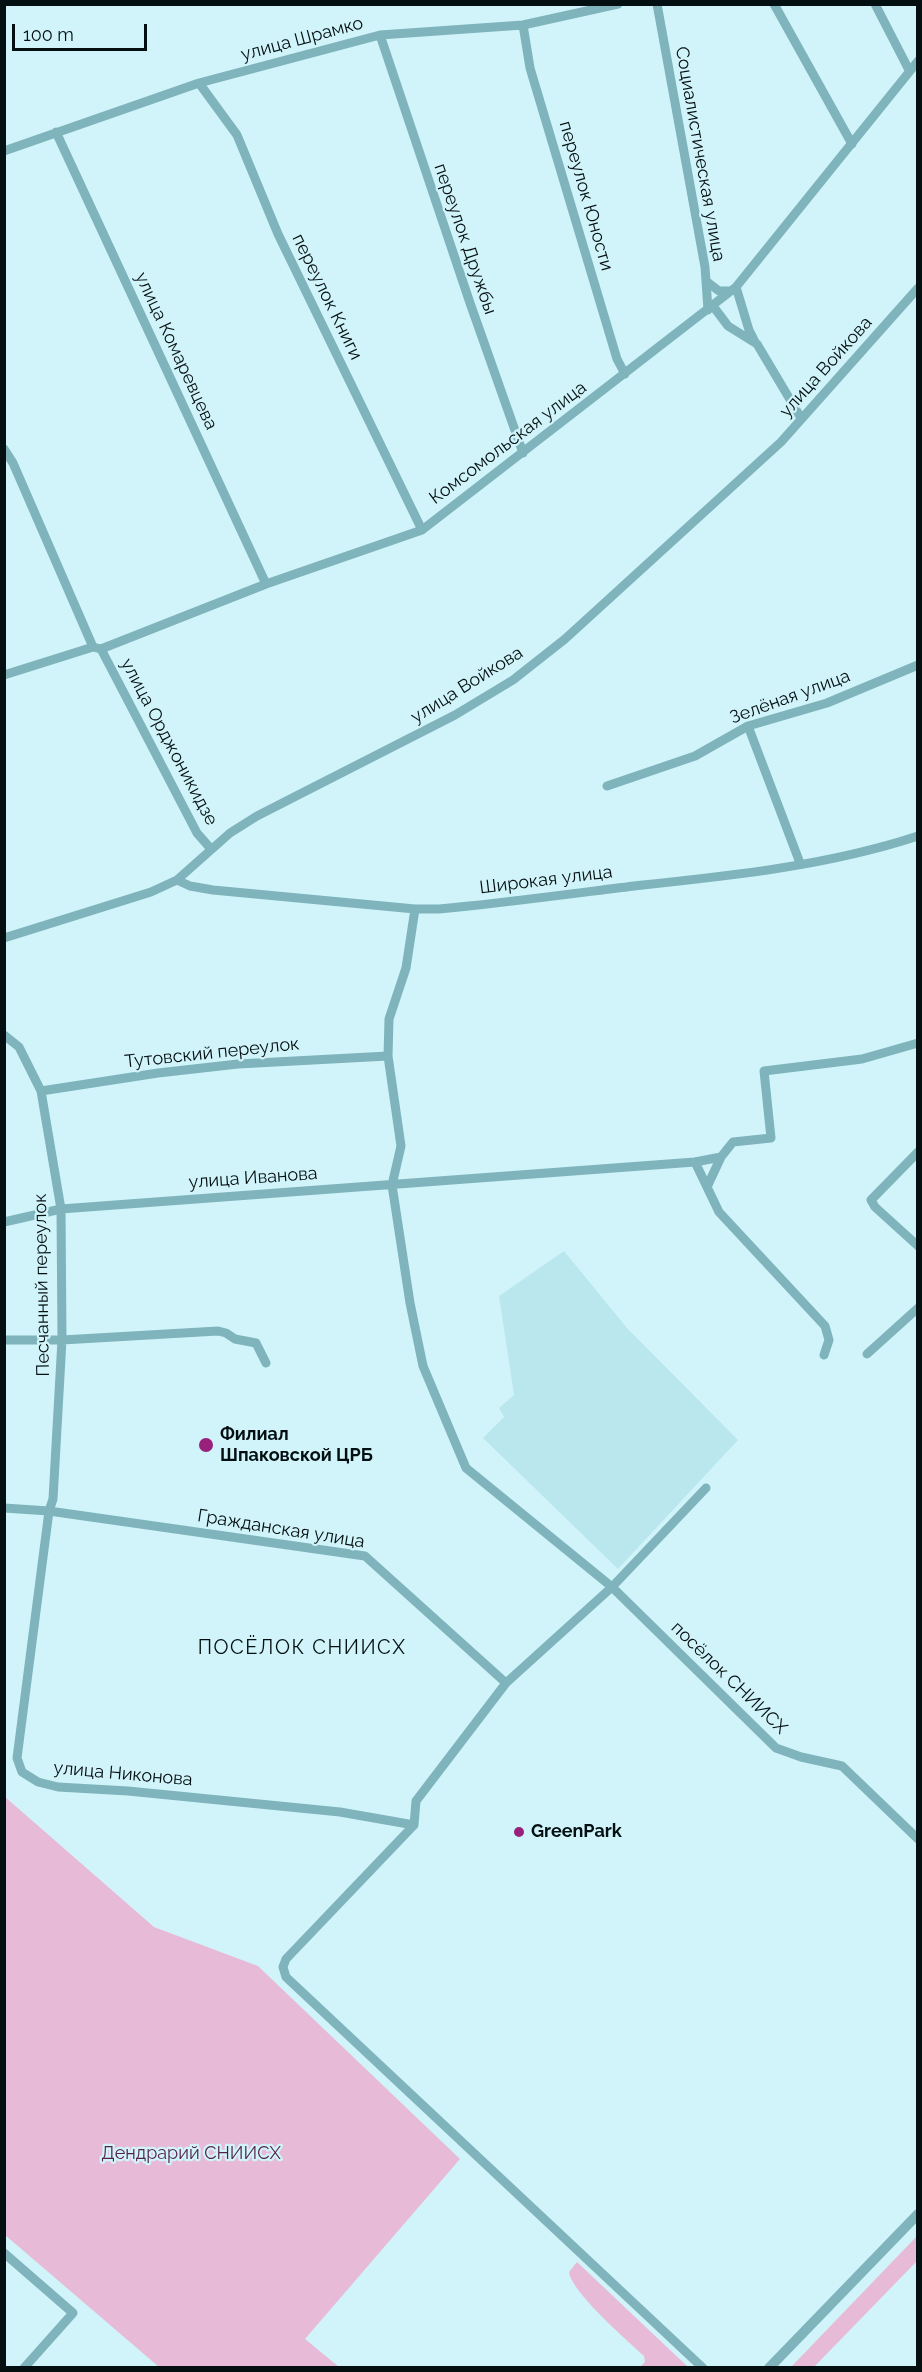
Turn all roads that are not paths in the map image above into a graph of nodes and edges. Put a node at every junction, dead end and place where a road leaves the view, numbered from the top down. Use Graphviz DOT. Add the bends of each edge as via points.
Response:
graph roads {
  1 [pos="618,4"];
  2 [pos="657,4"];
  3 [pos="774,4"];
  4 [pos="875,4"];
  5 [pos="607,6"];
  6 [pos="524,25"];
  7 [pos="380,35"];
  8 [pos="918,61"];
  9 [pos="909,70"];
  10 [pos="199,83"];
  11 [pos="56,132"];
  12 [pos="852,144"];
  13 [pos="4,151"];
  14 [pos="706,281"];
  15 [pos="918,288"];
  16 [pos="733,289"];
  17 [pos="711,308"];
  18 [pos="757,344"];
  19 [pos="625,374"];
  20 [pos="801,418"];
  21 [pos="4,450"];
  22 [pos="523,453"];
  23 [pos="9,465"];
  24 [pos="422,530"];
  25 [pos="266,584"];
  26 [pos="97,648"];
  27 [pos="918,665"];
  28 [pos="4,675"];
  29 [pos="748,726"];
  30 [pos="607,786"];
  31 [pos="918,836"];
  32 [pos="211,849"];
  33 [pos="800,863"];
  34 [pos="177,880"];
  35 [pos="416,909"];
  36 [pos="4,938"];
  37 [pos="4,1035"];
  38 [pos="918,1043"];
  39 [pos="388,1056"];
  40 [pos="41,1091"];
  41 [pos="918,1152"];
  42 [pos="722,1157"];
  43 [pos="695,1162"];
  44 [pos="392,1185"];
  45 [pos="707,1187"];
  46 [pos="61,1209"];
  47 [pos="4,1222"];
  48 [pos="918,1246"];
  49 [pos="918,1308"];
  50 [pos="4,1340"];
  51 [pos="62,1340"];
  52 [pos="867,1354"];
  53 [pos="824,1355"];
  54 [pos="266,1363"];
  55 [pos="706,1488"];
  56 [pos="4,1508"];
  57 [pos="49,1511"];
  58 [pos="612,1587"];
  59 [pos="506,1683"];
  60 [pos="414,1825"];
  61 [pos="918,1839"];
  62 [pos="918,2214"];
  63 [pos="4,2253"];
  64 [pos="24,2367"];
  65 [pos="703,2367"];
  66 [pos="769,2367"];
  1 -- 5 [label="street, улица Шрамко"];
  2 -- 14 [label="street, Социалистическая улица"];
  3 -- 12 [label="street"];
  4 -- 9 [label="street"];
  5 -- 6 [label="street, улица Шрамко"];
  6 -- 7 [label="street, улица Шрамко"];
  6 -- 19 [label="street, переулок Юности" via="530,68 617,359"];
  7 -- 10 [label="street, улица Шрамко"];
  7 -- 22 [label="street, переулок Дружбы"];
  8 -- 9 [label="street, Комсомольская улица"];
  9 -- 12 [label="street, Комсомольская улица"];
  10 -- 11 [label="street, улица Шрамко"];
  10 -- 24 [label="street, переулок Книги" via="237,135 278,234"];
  11 -- 13 [label="street, улица Шрамко"];
  11 -- 25 [label="street, улица Комаревцева"];
  12 -- 16 [label="street, Комсомольская улица"];
  14 -- 16 [label="street" via="719,291"];
  14 -- 17 [label="street, Социалистическая улица"];
  15 -- 20 [label="street, улица Войкова"];
  16 -- 17 [label="street, Комсомольская улица"];
  16 -- 18 [label="street"];
  17 -- 18 [label="street" via="728,326"];
  17 -- 19 [label="street, Комсомольская улица"];
  18 -- 20 [label="street"];
  19 -- 22 [label="street, Комсомольская улица"];
  20 -- 32 [label="street, улица Войкова" via="780,442 598,610 513,680 436,725 257,816"];
  21 -- 23 [label="street, улица Орджоникидзе"];
  22 -- 24 [label="street, Комсомольская улица"];
  23 -- 26 [label="street, улица Орджоникидзе"];
  24 -- 25 [label="street, Комсомольская улица"];
  25 -- 26 [label="street, Комсомольская улица"];
  26 -- 28 [label="street, Комсомольская улица"];
  26 -- 32 [label="street, улица Орджоникидзе" via="197,833"];
  27 -- 29 [label="street, Зелёная улица" via="827,703"];
  29 -- 30 [label="street, Зелёная улица" via="695,756"];
  29 -- 33 [label="street"];
  31 -- 33 [label="street, Широкая улица" via="867,851"];
  32 -- 34 [label="street, улица Войкова"];
  33 -- 35 [label="street, Широкая улица" via="486,905"];
  34 -- 35 [label="street, Широкая улица" via="213,891"];
  34 -- 36 [label="street, улица Войкова" via="151,892"];
  35 -- 39 [label="street" via="406,968 389,1019"];
  37 -- 40 [label="street, Песчанный переулок" via="19,1047"];
  38 -- 42 [label="street" via="862,1059 764,1071 771,1138 733,1142"];
  39 -- 40 [label="street, Тутовский переулок" via="238,1064"];
  39 -- 44 [label="street" via="401,1146"];
  40 -- 46 [label="street, Песчанный переулок"];
  41 -- 48 [label="street" via="871,1200"];
  42 -- 43 [label="street, улица Иванова"];
  42 -- 45 [label="street"];
  43 -- 44 [label="street, улица Иванова"];
  43 -- 45 [label="street"];
  44 -- 46 [label="street, улица Иванова"];
  44 -- 58 [label="street, посёлок СНИИСХ" via="423,1366 466,1468"];
  45 -- 53 [label="street" via="718,1212 825,1326 829,1340"];
  46 -- 47 [label="street, улица Иванова"];
  46 -- 51 [label="street, Песчанный переулок"];
  49 -- 52 [label="street"];
  50 -- 51 [label="street"];
  51 -- 54 [label="street" via="218,1331 256,1342"];
  51 -- 57 [label="street, Песчанный переулок" via="53,1499"];
  55 -- 58 [label="street"];
  56 -- 57 [label="street, Гражданская улица"];
  57 -- 59 [label="street, Гражданская улица" via="365,1556"];
  57 -- 60 [label="street, улица Никонова" via="17,1758 22,1772 38,1782 58,1787 340,1812"];
  58 -- 59 [label="street"];
  58 -- 61 [label="street, посёлок СНИИСХ" via="776,1748 842,1766"];
  59 -- 60 [label="street" via="416,1801"];
  60 -- 65 [label="street" via="286,1959 286,1977"];
  62 -- 66 [label="street"];
  63 -- 64 [label="street" via="73,2313"];
}
